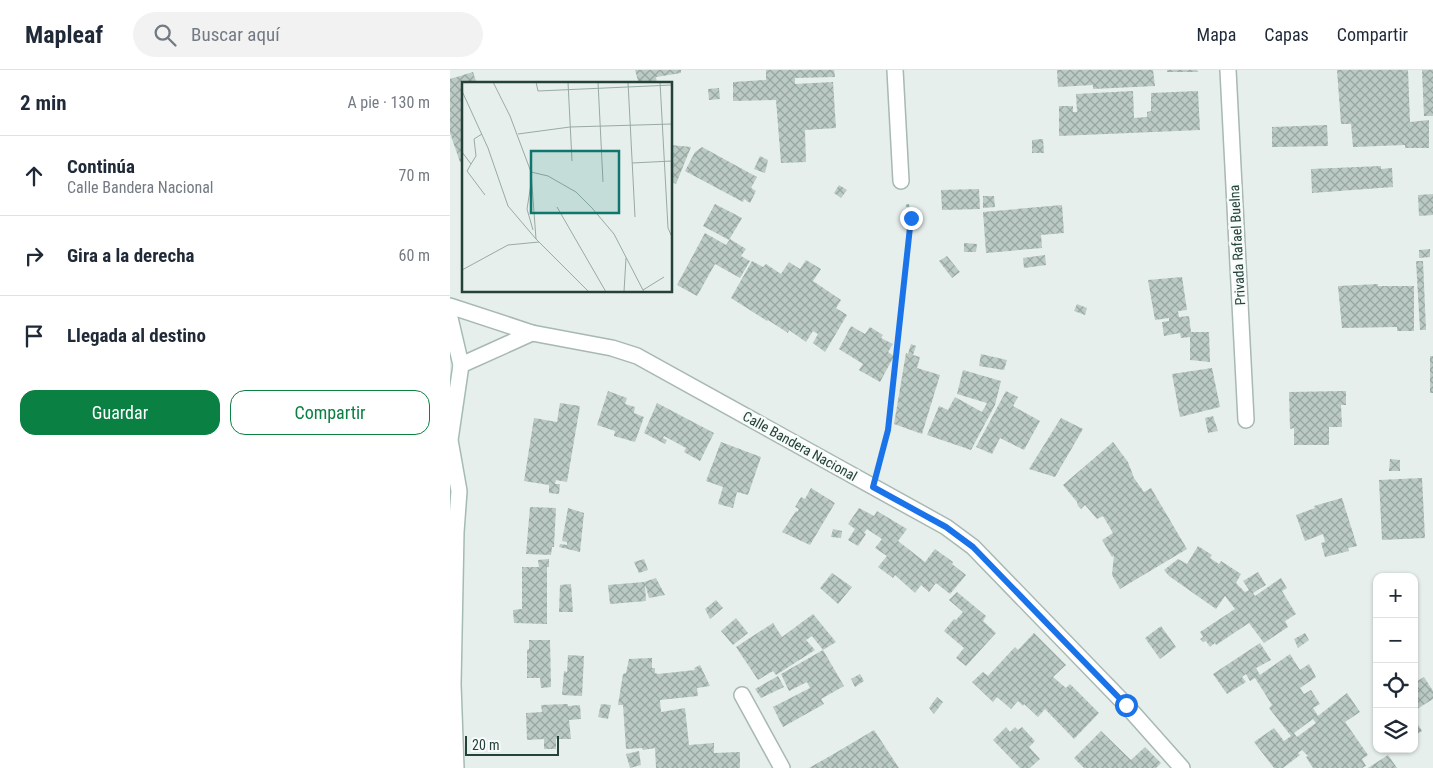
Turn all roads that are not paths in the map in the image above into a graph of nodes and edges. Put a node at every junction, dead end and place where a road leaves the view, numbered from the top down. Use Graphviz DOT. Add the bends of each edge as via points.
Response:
graph roads {
  1 [pos="895,70"];
  2 [pos="1228,70"];
  3 [pos="901,181"];
  4 [pos="450,306"];
  5 [pos="450,318"];
  6 [pos="532,333"];
  7 [pos="461,365"];
  8 [pos="1246,420"];
  9 [pos="450,440"];
  10 [pos="742,695"];
  11 [pos="456,768"];
  12 [pos="782,768"];
  13 [pos="1182,768"];
  1 -- 3 [label="street"];
  2 -- 8 [label="street, Privada Rafael Buelna"];
  4 -- 6 [label="street, Calle Bandera Nacional"];
  5 -- 7 [label="street"];
  6 -- 7 [label="street"];
  6 -- 13 [label="street, Calle Bandera Nacional" via="637,356 946,527 973,547 1126,705"];
  7 -- 9 [label="street"];
  9 -- 11 [label="street" via="459,491 453,684"];
  10 -- 12 [label="street"];
}
